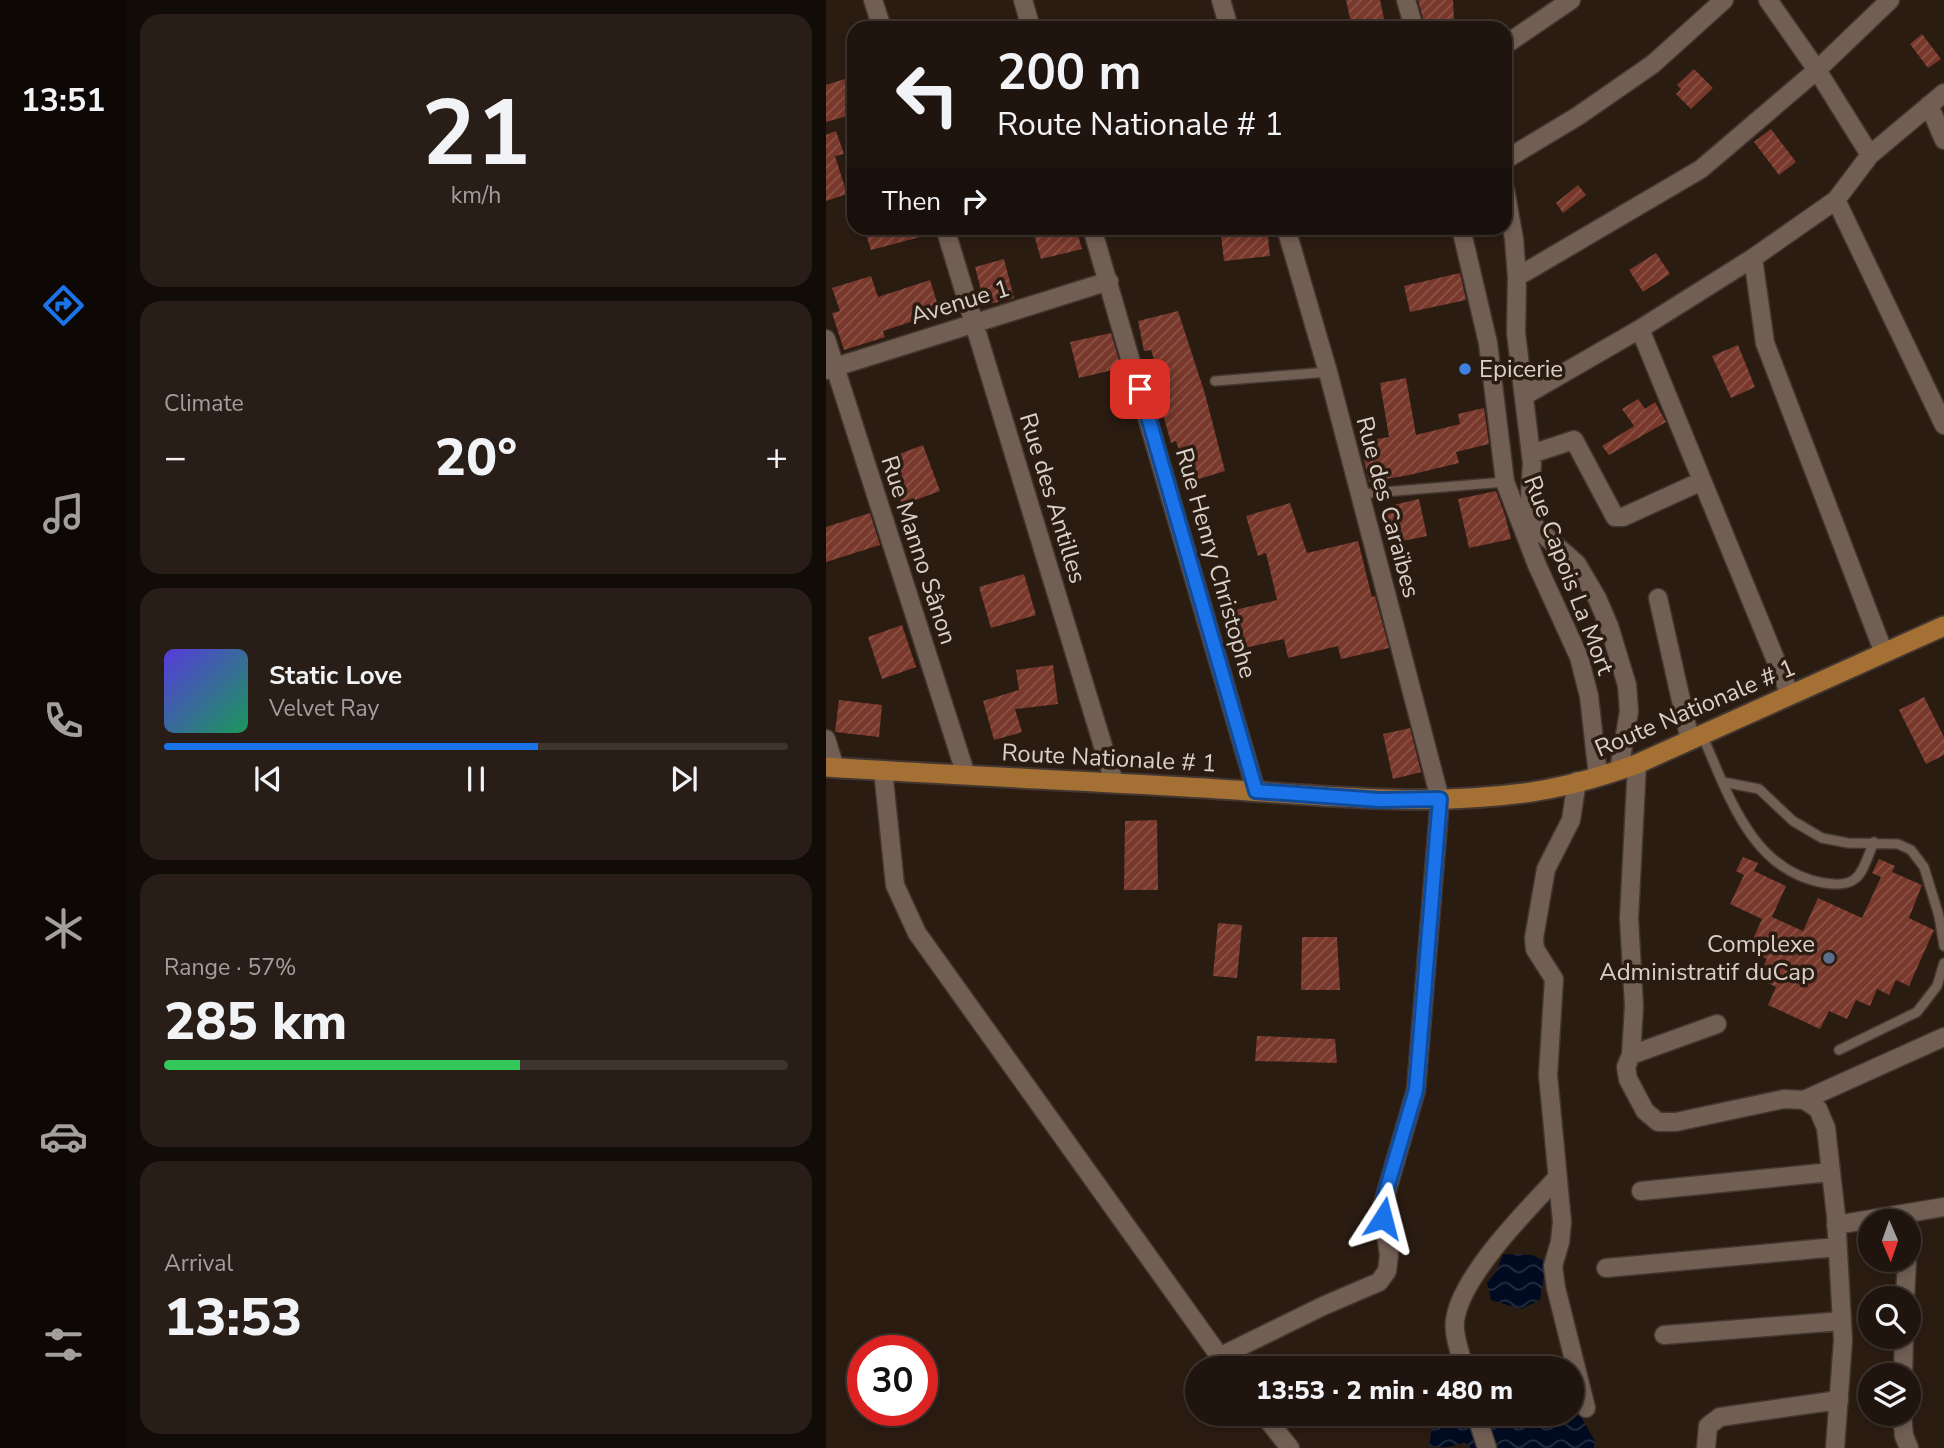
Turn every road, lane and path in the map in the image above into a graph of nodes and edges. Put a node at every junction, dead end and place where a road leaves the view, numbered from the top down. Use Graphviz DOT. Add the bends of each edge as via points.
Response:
graph roads {
  1 [pos="873,0"];
  2 [pos="1023,0"];
  3 [pos="1221,0"];
  4 [pos="1406,0"];
  5 [pos="1571,0"];
  6 [pos="1724,0"];
  7 [pos="1768,0"];
  8 [pos="1890,0"];
  9 [pos="880,21"];
  10 [pos="1029,21"];
  11 [pos="1227,21"];
  12 [pos="1412,21"];
  13 [pos="1512,40"];
  14 [pos="1817,70"];
  15 [pos="1944,93"];
  16 [pos="1929,105"];
  17 [pos="1944,140"];
  18 [pos="1870,155"];
  19 [pos="1512,156"];
  20 [pos="1836,200"];
  21 [pos="1512,228"];
  22 [pos="946,235"];
  23 [pos="1094,235"];
  24 [pos="1288,235"];
  25 [pos="1463,235"];
  26 [pos="1753,258"];
  27 [pos="1517,276"];
  28 [pos="1109,281"];
  29 [pos="975,323"];
  30 [pos="1640,329"];
  31 [pos="826,339"];
  32 [pos="830,368"];
  33 [pos="1328,372"];
  34 [pos="1214,381"];
  35 [pos="1524,396"];
  36 [pos="1944,425"];
  37 [pos="1531,454"];
  38 [pos="1702,481"];
  39 [pos="1505,482"];
  40 [pos="1359,494"];
  41 [pos="1658,598"];
  42 [pos="1944,626"];
  43 [pos="1884,653"];
  44 [pos="1790,695"];
  45 [pos="1696,737"];
  46 [pos="826,739"];
  47 [pos="1628,767"];
  48 [pos="831,768"];
  49 [pos="883,771"];
  50 [pos="966,775"];
  51 [pos="1598,776"];
  52 [pos="1577,781"];
  53 [pos="1114,782"];
  54 [pos="1723,782"];
  55 [pos="1256,791"];
  56 [pos="1440,799"];
  57 [pos="1874,842"];
  58 [pos="1944,946"];
  59 [pos="1944,963"];
  60 [pos="1717,1024"];
  61 [pos="1944,1037"];
  62 [pos="1839,1050"];
  63 [pos="1631,1055"];
  64 [pos="1804,1100"];
  65 [pos="1831,1172"];
  66 [pos="1557,1178"];
  67 [pos="1641,1191"];
  68 [pos="1944,1207"];
  69 [pos="1922,1213"];
  70 [pos="1858,1222"];
  71 [pos="1836,1224"];
  72 [pos="1838,1247"];
  73 [pos="1606,1268"];
  74 [pos="1842,1321"];
  75 [pos="1664,1335"];
  76 [pos="1219,1356"];
  77 [pos="1236,1356"];
  78 [pos="1461,1356"];
  79 [pos="1839,1400"];
  80 [pos="1586,1408"];
  81 [pos="1273,1426"];
  82 [pos="1480,1426"];
  83 [pos="1903,1426"];
  84 [pos="1290,1448"];
  85 [pos="1487,1448"];
  86 [pos="1706,1448"];
  87 [pos="1835,1448"];
  88 [pos="1909,1448"];
  1 -- 9 [label="street"];
  2 -- 10 [label="street"];
  3 -- 11 [label="street"];
  4 -- 12 [label="street"];
  5 -- 13 [label="street"];
  6 -- 19 [label="street" via="1653,65"];
  7 -- 14 [label="street"];
  8 -- 14 [label="street"];
  14 -- 18 [label="street"];
  14 -- 27 [label="street" via="1701,169"];
  15 -- 16 [label="street"];
  16 -- 17 [label="street"];
  16 -- 18 [label="street"];
  18 -- 20 [label="street"];
  20 -- 26 [label="street"];
  20 -- 36 [label="street"];
  21 -- 27 [label="street"];
  22 -- 29 [label="street, Rue des Antilles"];
  23 -- 28 [label="street, Rue Henry Christophe"];
  24 -- 33 [label="street, Rue des Caraïbes"];
  25 -- 39 [label="street, Rue Capois La Mort" via="1488,343"];
  26 -- 30 [label="street"];
  26 -- 43 [label="street" via="1765,343"];
  27 -- 35 [label="street" via="1516,333"];
  28 -- 29 [label="street, Avenue 1"];
  28 -- 55 [label="street, Rue Henry Christophe"];
  29 -- 32 [label="street, Avenue 1"];
  29 -- 53 [label="street, Rue des Antilles"];
  30 -- 35 [label="street"];
  30 -- 38 [label="street"];
  31 -- 32 [label="street, Rue Manno Sânon"];
  32 -- 50 [label="street, Rue Manno Sânon"];
  33 -- 34 [label="lane"];
  33 -- 40 [label="street, Rue des Caraïbes"];
  35 -- 37 [label="street"];
  37 -- 38 [label="street" via="1574,440 1615,517"];
  37 -- 47 [label="street" via="1529,513 1535,527 1577,564 1609,626 1627,685"];
  38 -- 44 [label="street"];
  39 -- 40 [label="lane"];
  39 -- 51 [label="street, Rue Capois La Mort" via="1579,657"];
  40 -- 56 [label="street, Rue des Caraïbes"];
  41 -- 45 [label="street"];
  42 -- 43 [label="main road, Route Nationale # 1"];
  43 -- 44 [label="main road, Route Nationale # 1"];
  44 -- 45 [label="main road, Route Nationale # 1"];
  45 -- 47 [label="main road, Route Nationale # 1"];
  45 -- 54 [label="lane"];
  46 -- 48 [label="street"];
  47 -- 51 [label="main road, Route Nationale # 1"];
  47 -- 63 [label="street" via="1634,1006"];
  48 -- 49 [label="main road, Route Nationale # 1"];
  49 -- 50 [label="main road, Route Nationale # 1"];
  49 -- 76 [label="street" via="895,885 917,933"];
  50 -- 53 [label="main road, Route Nationale # 1"];
  51 -- 52 [label="main road, Route Nationale # 1"];
  52 -- 56 [label="main road, Route Nationale # 1" via="1525,793"];
  52 -- 66 [label="street" via="1571,820 1546,869 1534,938 1535,949 1554,979 1548,1075"];
  53 -- 55 [label="main road, Route Nationale # 1"];
  54 -- 57 [label="lane" via="1759,789 1793,821 1822,838"];
  54 -- 57 [label="lane" via="1759,848 1810,881 1849,884 1858,878"];
  55 -- 56 [label="main road, Route Nationale # 1" via="1380,800"];
  56 -- 77 [label="street, Rue des Caraïbes" via="1416,1090 1382,1207 1387,1270 1378,1282 1323,1306"];
  57 -- 58 [label="lane" via="1911,850 1924,867"];
  59 -- 62 [label="lane" via="1937,986 1917,1012"];
  60 -- 63 [label="street"];
  61 -- 64 [label="street"];
  63 -- 64 [label="street" via="1628,1079 1645,1111 1658,1122 1784,1099"];
  64 -- 65 [label="street" via="1818,1109 1826,1128"];
  65 -- 67 [label="street"];
  65 -- 71 [label="street"];
  66 -- 78 [label="street" via="1482,1265 1461,1301 1454,1322"];
  66 -- 80 [label="street" via="1562,1222 1553,1266"];
  68 -- 69 [label="street"];
  70 -- 71 [label="street"];
  71 -- 72 [label="street"];
  72 -- 73 [label="street"];
  72 -- 74 [label="street"];
  74 -- 75 [label="street"];
  74 -- 79 [label="street"];
  79 -- 86 [label="street" via="1720,1417 1708,1426"];
  79 -- 87 [label="street"];
  81 -- 84 [label="street"];
  82 -- 85 [label="street"];
  83 -- 88 [label="street"];
}
